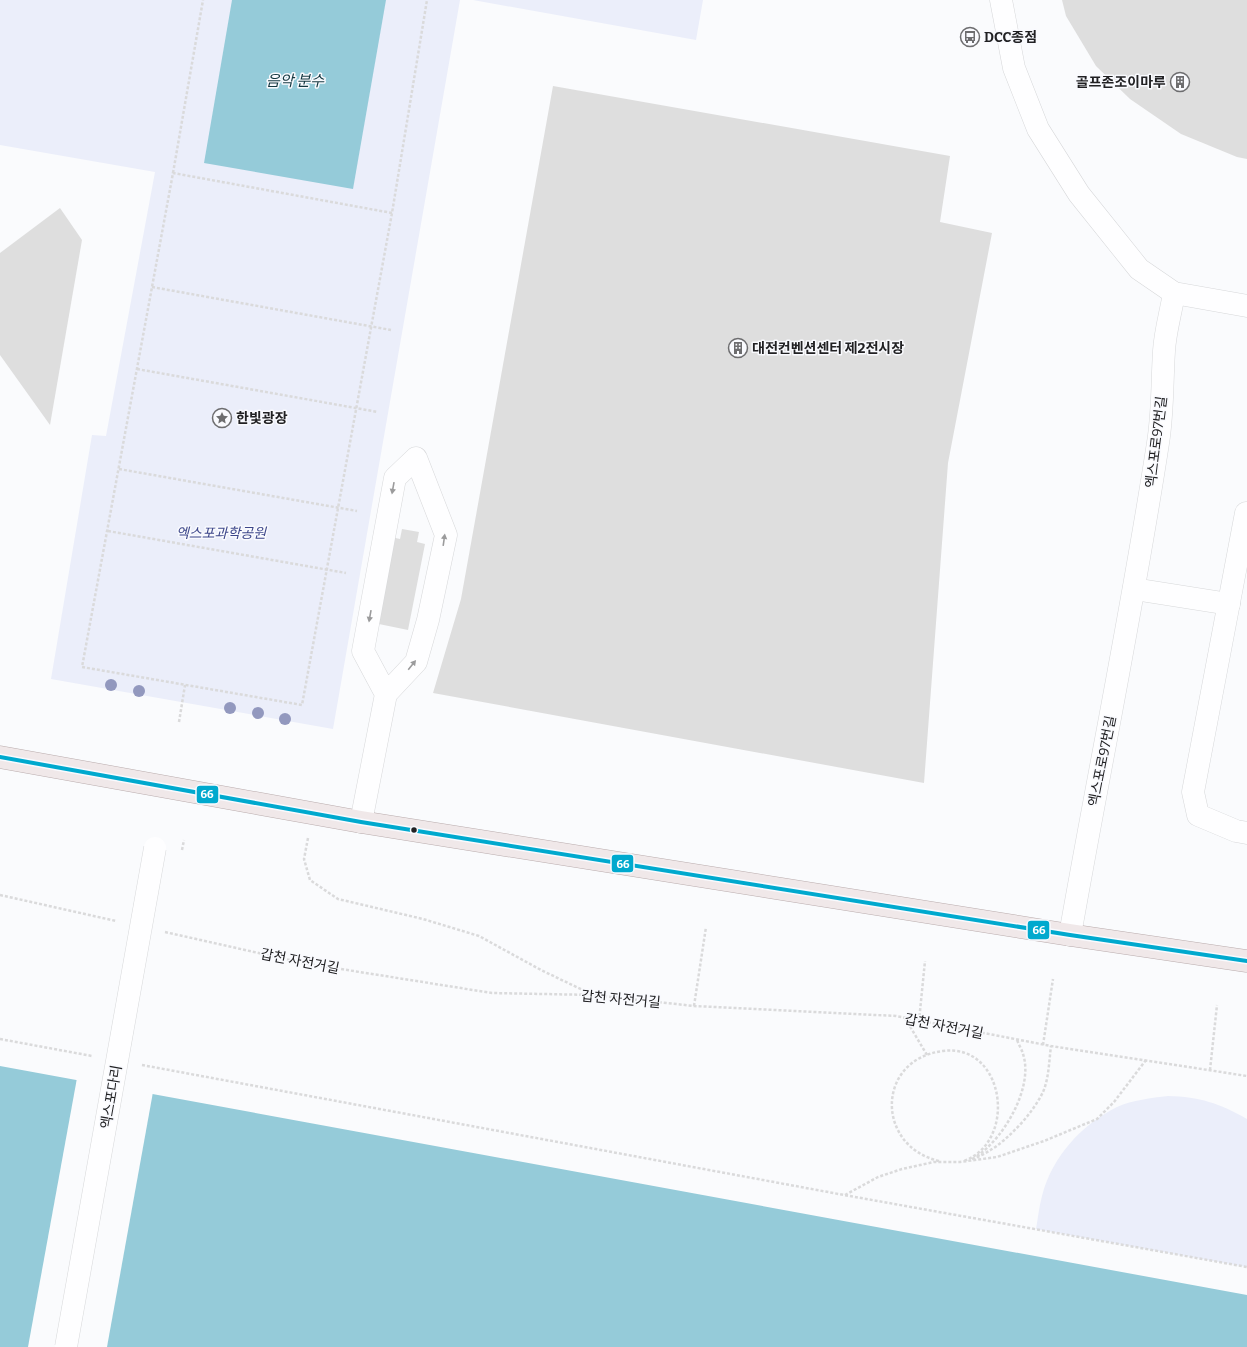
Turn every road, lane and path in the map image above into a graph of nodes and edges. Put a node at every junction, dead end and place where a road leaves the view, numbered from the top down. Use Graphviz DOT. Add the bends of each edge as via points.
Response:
graph roads {
  1 [pos="203,0"];
  2 [pos="427,0"];
  3 [pos="1001,0"];
  4 [pos="173,173"];
  5 [pos="392,213"];
  6 [pos="152,287"];
  7 [pos="1174,293"];
  8 [pos="1247,306"];
  9 [pos="371,326"];
  10 [pos="390,330"];
  11 [pos="137,369"];
  12 [pos="356,408"];
  13 [pos="378,412"];
  14 [pos="119,469"];
  15 [pos="338,508"];
  16 [pos="357,511"];
  17 [pos="1246,513"];
  18 [pos="108,532"];
  19 [pos="327,570"];
  20 [pos="346,573"];
  21 [pos="1134,589"];
  22 [pos="1229,604"];
  23 [pos="185,685"];
  24 [pos="386,694"];
  25 [pos="179,722"];
  26 [pos="0,757"];
  27 [pos="361,822"];
  28 [pos="1247,833"];
  29 [pos="184,840"];
  30 [pos="156,842"];
  31 [pos="181,853"];
  32 [pos="304,859"];
  33 [pos="0,895"];
  34 [pos="117,921"];
  35 [pos="706,928"];
  36 [pos="163,932"];
  37 [pos="1070,935"];
  38 [pos="925,961"];
  39 [pos="1247,961"];
  40 [pos="1053,979"];
  41 [pos="594,995"];
  42 [pos="1217,1004"];
  43 [pos="694,1006"];
  44 [pos="906,1018"];
  45 [pos="919,1021"];
  46 [pos="0,1039"];
  47 [pos="1017,1040"];
  48 [pos="1043,1044"];
  49 [pos="1051,1046"];
  50 [pos="927,1055"];
  51 [pos="94,1056"];
  52 [pos="1146,1060"];
  53 [pos="141,1065"];
  54 [pos="1210,1070"];
  55 [pos="1247,1076"];
  56 [pos="968,1161"];
  57 [pos="960,1162"];
  58 [pos="945,1163"];
  59 [pos="844,1195"];
  60 [pos="1247,1267"];
  61 [pos="66,1347"];
  1 -- 4 [label="path"];
  2 -- 5 [label="path"];
  3 -- 7 [label="street" via="1014,68 1038,129 1079,194 1139,269"];
  4 -- 5 [label="path"];
  4 -- 6 [label="path"];
  5 -- 9 [label="path"];
  6 -- 9 [label="path"];
  6 -- 11 [label="path"];
  7 -- 8 [label="street"];
  7 -- 21 [label="street, 엑스포로97번길" via="1164,350 1159,440"];
  9 -- 10 [label="path"];
  9 -- 12 [label="path"];
  11 -- 12 [label="path"];
  11 -- 14 [label="path"];
  12 -- 13 [label="path"];
  12 -- 15 [label="path"];
  14 -- 15 [label="path"];
  14 -- 18 [label="path"];
  15 -- 16 [label="path"];
  15 -- 19 [label="path"];
  17 -- 22 [label="street"];
  18 -- 19 [label="path"];
  18 -- 23 [label="path" via="82,667"];
  19 -- 20 [label="path"];
  19 -- 23 [label="path" via="302,705"];
  21 -- 22 [label="street"];
  21 -- 37 [label="street, 엑스포로97번길"];
  22 -- 28 [label="street" via="1193,792 1198,815"];
  23 -- 25 [label="path"];
  24 -- 24 [label="street, one-way" via="416,662 428,620 446,535 416,458 395,478 363,651"];
  24 -- 27 [label="street"];
  26 -- 27 [label="main road"];
  27 -- 37 [label="main road"];
  29 -- 31 [label="path"];
  30 -- 61 [label="street, 엑스포다리, bridge"];
  32 -- 41 [label="path" via="310,880 338,899 423,919 479,936"];
  33 -- 34 [label="path"];
  35 -- 43 [label="path"];
  36 -- 41 [label="path, 갑천 자전거길" via="304,963 492,993"];
  37 -- 39 [label="main road"];
  38 -- 45 [label="path"];
  40 -- 48 [label="path"];
  41 -- 43 [label="path, 갑천 자전거길"];
  42 -- 54 [label="path"];
  43 -- 44 [label="path, 갑천 자전거길"];
  44 -- 45 [label="path, 갑천 자전거길"];
  44 -- 50 [label="path"];
  45 -- 47 [label="path, 갑천 자전거길"];
  46 -- 51 [label="path"];
  47 -- 48 [label="path, 갑천 자전거길"];
  47 -- 56 [label="path" via="1024,1055 1025,1071 1017,1108 992,1143"];
  48 -- 49 [label="path, 갑천 자전거길"];
  49 -- 52 [label="path, 갑천 자전거길"];
  49 -- 56 [label="path" via="1043,1091 1035,1105 1008,1136 990,1151"];
  50 -- 57 [label="path" via="942,1051 958,1051 973,1057 994,1081 998,1094 998,1110 989,1142 970,1159"];
  50 -- 58 [label="path" via="913,1062 895,1083 892,1115 902,1138 913,1150"];
  52 -- 54 [label="path, 갑천 자전거길"];
  52 -- 56 [label="path" via="1114,1102 1096,1119 997,1157"];
  53 -- 59 [label="path"];
  54 -- 55 [label="path, 갑천 자전거길"];
  56 -- 57 [label="path"];
  57 -- 58 [label="path"];
  58 -- 59 [label="path" via="934,1162 902,1169 878,1177"];
  59 -- 60 [label="path"];
}
